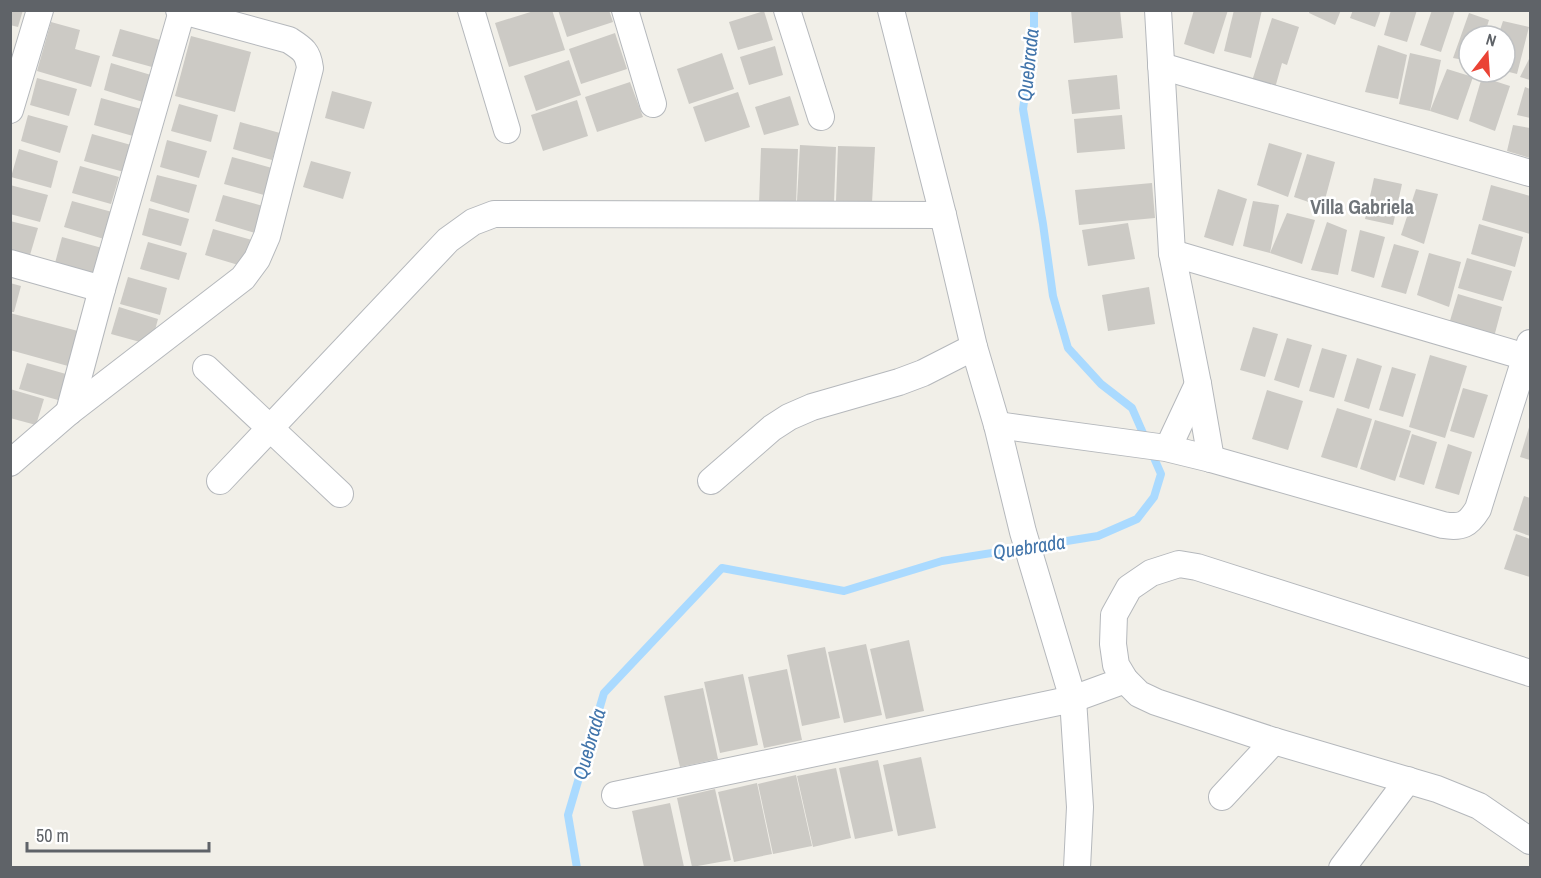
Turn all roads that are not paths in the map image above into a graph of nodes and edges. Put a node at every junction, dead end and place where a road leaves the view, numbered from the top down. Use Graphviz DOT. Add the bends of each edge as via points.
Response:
graph roads {
  1 [pos="40,10"];
  2 [pos="471,10"];
  3 [pos="625,10"];
  4 [pos="787,10"];
  5 [pos="891,10"];
  6 [pos="1158,10"];
  7 [pos="181,11"];
  8 [pos="1161,66"];
  9 [pos="653,104"];
  10 [pos="10,110"];
  11 [pos="821,117"];
  12 [pos="507,130"];
  13 [pos="1530,173"];
  14 [pos="943,215"];
  15 [pos="1172,253"];
  16 [pos="10,263"];
  17 [pos="102,289"];
  18 [pos="974,347"];
  19 [pos="1528,350"];
  20 [pos="206,368"];
  21 [pos="1198,384"];
  22 [pos="69,412"];
  23 [pos="997,425"];
  24 [pos="270,429"];
  25 [pos="1167,448"];
  26 [pos="1211,459"];
  27 [pos="10,463"];
  28 [pos="220,481"];
  29 [pos="711,481"];
  30 [pos="340,494"];
  31 [pos="1530,673"];
  32 [pos="1125,680"];
  33 [pos="1073,699"];
  34 [pos="1274,741"];
  35 [pos="1408,780"];
  36 [pos="615,795"];
  37 [pos="1222,797"];
  38 [pos="1530,841"];
  39 [pos="1077,867"];
  40 [pos="1342,867"];
  1 -- 10 [label="street"];
  2 -- 12 [label="street"];
  3 -- 9 [label="street"];
  4 -- 11 [label="street"];
  5 -- 14 [label="street"];
  6 -- 8 [label="street"];
  7 -- 17 [label="street"];
  7 -- 22 [label="street" via="289,40 309,57 309,74 267,236 243,278"];
  8 -- 13 [label="street"];
  8 -- 15 [label="street"];
  14 -- 18 [label="street"];
  14 -- 24 [label="street" via="494,214 473,222 448,240"];
  15 -- 19 [label="street"];
  15 -- 21 [label="street"];
  16 -- 17 [label="street"];
  17 -- 22 [label="street"];
  18 -- 23 [label="street"];
  18 -- 29 [label="street" via="923,373 789,417"];
  19 -- 26 [label="street" via="1478,509 1464,525 1443,525"];
  20 -- 24 [label="street"];
  21 -- 25 [label="street"];
  21 -- 26 [label="street"];
  22 -- 27 [label="street"];
  23 -- 25 [label="street"];
  23 -- 33 [label="street" via="1023,532"];
  24 -- 28 [label="street"];
  24 -- 30 [label="street"];
  25 -- 26 [label="street"];
  31 -- 32 [label="street" via="1179,564 1151,573 1129,588 1114,615 1116,665"];
  32 -- 33 [label="street"];
  32 -- 34 [label="street" via="1139,694 1156,702"];
  33 -- 36 [label="street"];
  33 -- 39 [label="street" via="1080,807"];
  34 -- 35 [label="street"];
  34 -- 37 [label="street"];
  35 -- 38 [label="street" via="1479,806"];
  35 -- 40 [label="street"];
}
